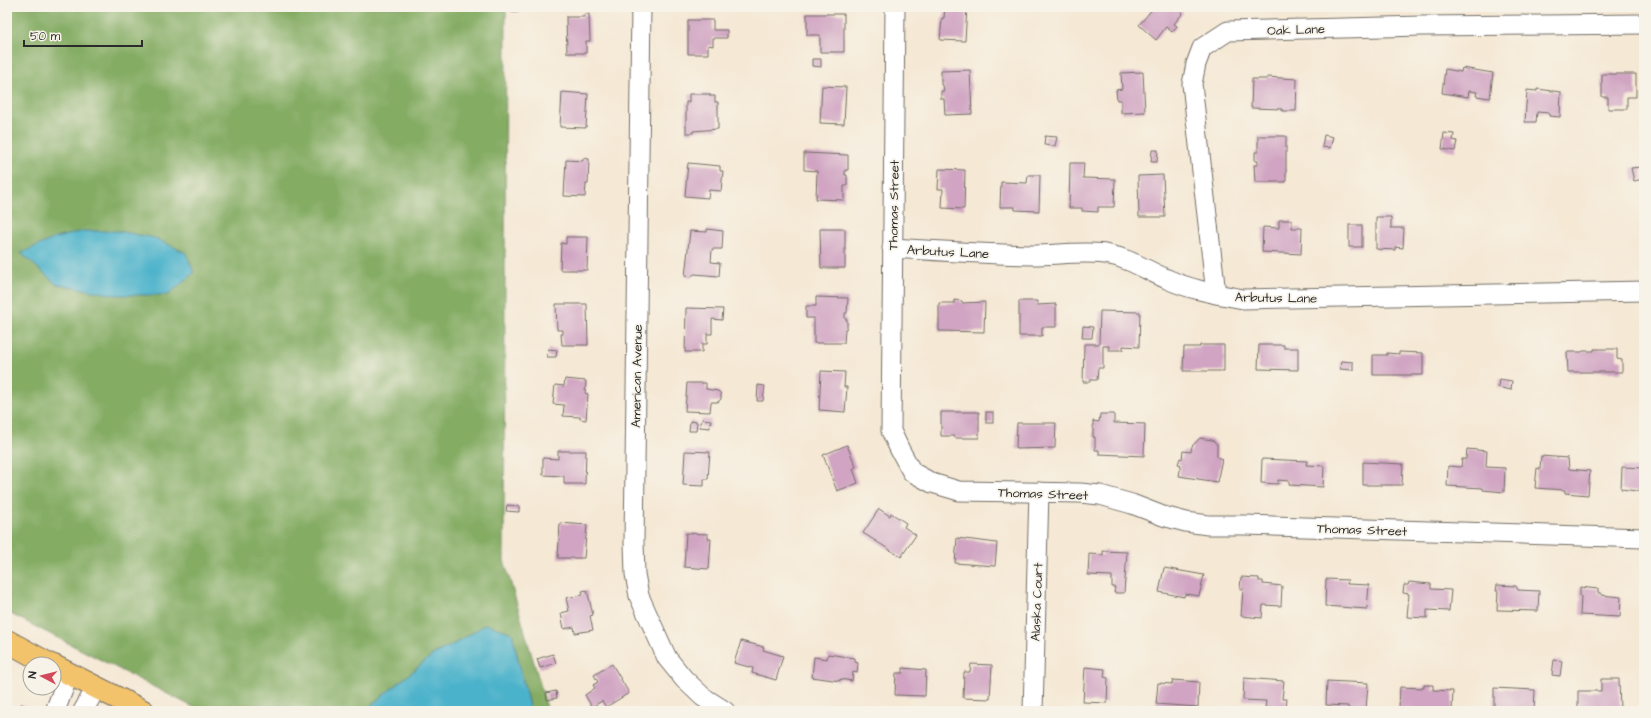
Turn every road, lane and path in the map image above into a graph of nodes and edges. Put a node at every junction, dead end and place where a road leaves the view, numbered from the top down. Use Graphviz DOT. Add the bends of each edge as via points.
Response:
graph roads {
  1 [pos="641,7"];
  2 [pos="895,7"];
  3 [pos="1644,24"];
  4 [pos="892,248"];
  5 [pos="1644,291"];
  6 [pos="1216,294"];
  7 [pos="1039,492"];
  8 [pos="1644,538"];
  9 [pos="7,641"];
  10 [pos="34,656"];
  11 [pos="62,671"];
  12 [pos="96,688"];
  13 [pos="57,696"];
  14 [pos="55,711"];
  15 [pos="83,711"];
  16 [pos="143,711"];
  17 [pos="725,711"];
  18 [pos="1034,711"];
  1 -- 17 [label="street, American Avenue" via="635,574 639,596 667,658 703,697"];
  2 -- 4 [label="street, Thomas Street"];
  3 -- 6 [label="street, Oak Lane" via="1313,28 1228,31 1221,35 1202,48 1192,84"];
  4 -- 6 [label="street, Arbutus Lane" via="1034,255 1076,252 1106,254 1136,263 1188,287"];
  4 -- 7 [label="street, Thomas Street" via="891,431 912,472 932,483 959,491"];
  5 -- 6 [label="street, Arbutus Lane" via="1243,299"];
  7 -- 8 [label="street, Thomas Street" via="1100,495 1163,516 1208,525"];
  7 -- 18 [label="street, Alaska Court"];
  9 -- 10 [label="main road"];
  11 -- 12 [label="main road"];
  12 -- 15 [label="street"];
  12 -- 16 [label="main road"];
  13 -- 14 [label="street"];
}
